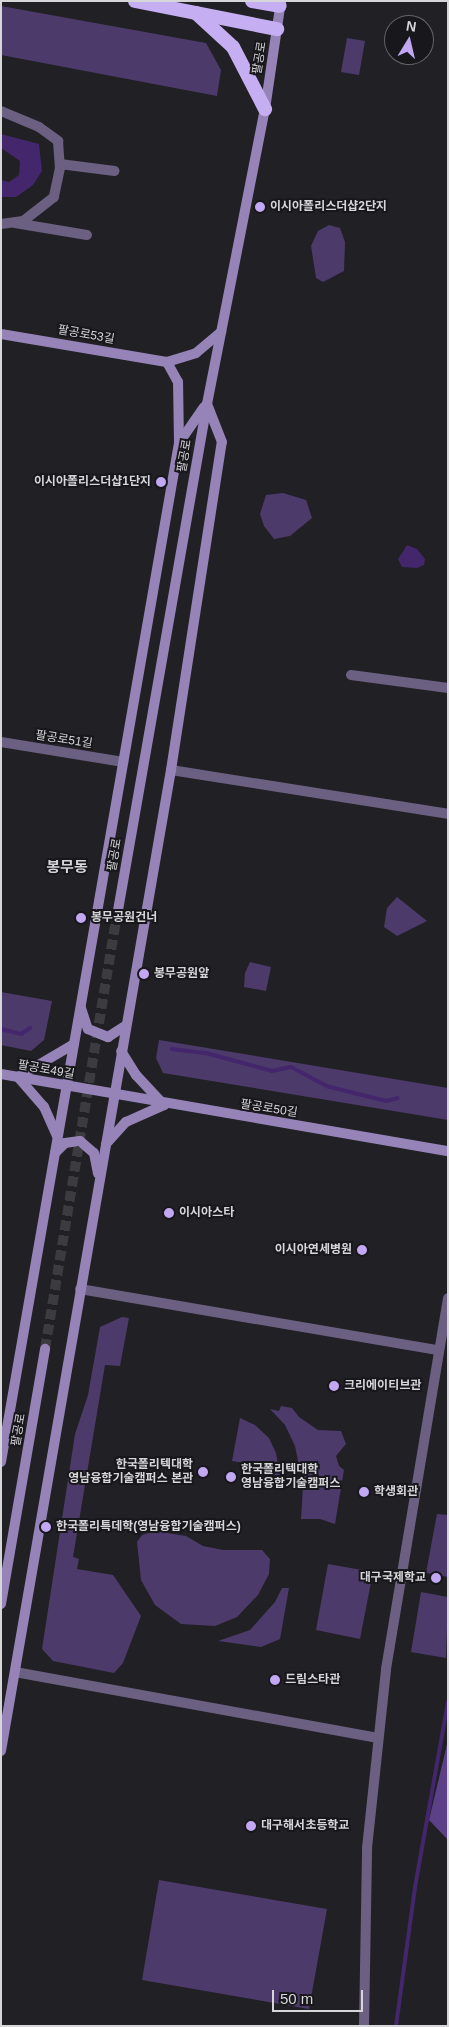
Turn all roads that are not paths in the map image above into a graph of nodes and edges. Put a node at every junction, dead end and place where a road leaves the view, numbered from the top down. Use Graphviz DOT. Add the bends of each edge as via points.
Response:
graph roads {
  1 [pos="136,1"];
  2 [pos="252,1"];
  3 [pos="281,4"];
  4 [pos="196,12"];
  5 [pos="277,29"];
  6 [pos="265,109"];
  7 [pos="1,111"];
  8 [pos="60,164"];
  9 [pos="115,171"];
  10 [pos="6,224"];
  11 [pos="87,235"];
  12 [pos="221,332"];
  13 [pos="1,334"];
  14 [pos="167,362"];
  15 [pos="207,404"];
  16 [pos="179,443"];
  17 [pos="352,675"];
  18 [pos="448,688"];
  19 [pos="1,742"];
  20 [pos="123,762"];
  21 [pos="170,770"];
  22 [pos="448,814"];
  23 [pos="117,916"];
  24 [pos="80,1005"];
  25 [pos="125,1026"];
  26 [pos="74,1044"];
  27 [pos="121,1051"];
  28 [pos="1,1074"];
  29 [pos="18,1077"];
  30 [pos="66,1086"];
  31 [pos="87,1090"];
  32 [pos="113,1095"];
  33 [pos="164,1104"];
  34 [pos="57,1137"];
  35 [pos="106,1144"];
  36 [pos="448,1151"];
  37 [pos="54,1153"];
  38 [pos="100,1180"];
  39 [pos="80,1289"];
  40 [pos="448,1298"];
  41 [pos="45,1349"];
  42 [pos="438,1350"];
  43 [pos="6,1409"];
  44 [pos="1,1462"];
  45 [pos="1,1604"];
  46 [pos="16,1672"];
  47 [pos="378,1738"];
  48 [pos="1,1751"];
  49 [pos="364,2026"];
  1 -- 4 [label="highway"];
  2 -- 3 [label="highway"];
  3 -- 5 [label="main road, 팔공로"];
  4 -- 5 [label="highway"];
  4 -- 6 [label="highway" via="233,47"];
  5 -- 6 [label="main road, 팔공로"];
  6 -- 12 [label="main road, 팔공로"];
  7 -- 8 [label="street" via="39,127 58,140"];
  8 -- 9 [label="street"];
  8 -- 10 [label="street" via="54,197 23,221"];
  10 -- 11 [label="street"];
  12 -- 14 [label="main road" via="196,353"];
  12 -- 15 [label="main road, 팔공로"];
  13 -- 14 [label="main road, 팔공로53길"];
  14 -- 16 [label="main road" via="178,382"];
  15 -- 16 [label="main road"];
  15 -- 21 [label="main road" via="222,442"];
  15 -- 23 [label="main road, 팔공로"];
  16 -- 20 [label="main road"];
  17 -- 18 [label="street"];
  19 -- 20 [label="street, 팔공로51길"];
  20 -- 24 [label="main road"];
  21 -- 22 [label="street"];
  21 -- 25 [label="main road"];
  24 -- 25 [label="main road" via="88,1029 108,1037"];
  24 -- 26 [label="main road"];
  25 -- 27 [label="main road"];
  26 -- 29 [label="main road"];
  26 -- 30 [label="main road"];
  27 -- 32 [label="main road"];
  27 -- 33 [label="main road" via="136,1074"];
  28 -- 29 [label="main road, 팔공로49길"];
  29 -- 30 [label="main road, 팔공로49길"];
  29 -- 34 [label="main road" via="44,1107"];
  30 -- 31 [label="main road, 팔공로49길"];
  30 -- 34 [label="main road"];
  31 -- 32 [label="main road, 팔공로50길"];
  32 -- 33 [label="main road, 팔공로50길"];
  32 -- 35 [label="main road"];
  33 -- 35 [label="main road" via="126,1122"];
  33 -- 36 [label="main road, 팔공로50길"];
  34 -- 37 [label="main road"];
  35 -- 38 [label="main road"];
  37 -- 38 [label="main road" via="65,1143 80,1141 94,1153"];
  37 -- 43 [label="main road"];
  38 -- 39 [label="main road"];
  39 -- 42 [label="street"];
  39 -- 46 [label="main road"];
  40 -- 42 [label="street"];
  41 -- 45 [label="main road, 팔공로"];
  42 -- 47 [label="street" via="386,1669"];
  43 -- 44 [label="main road"];
  46 -- 47 [label="street"];
  46 -- 48 [label="main road"];
  47 -- 49 [label="street" via="367,1848"];
}
